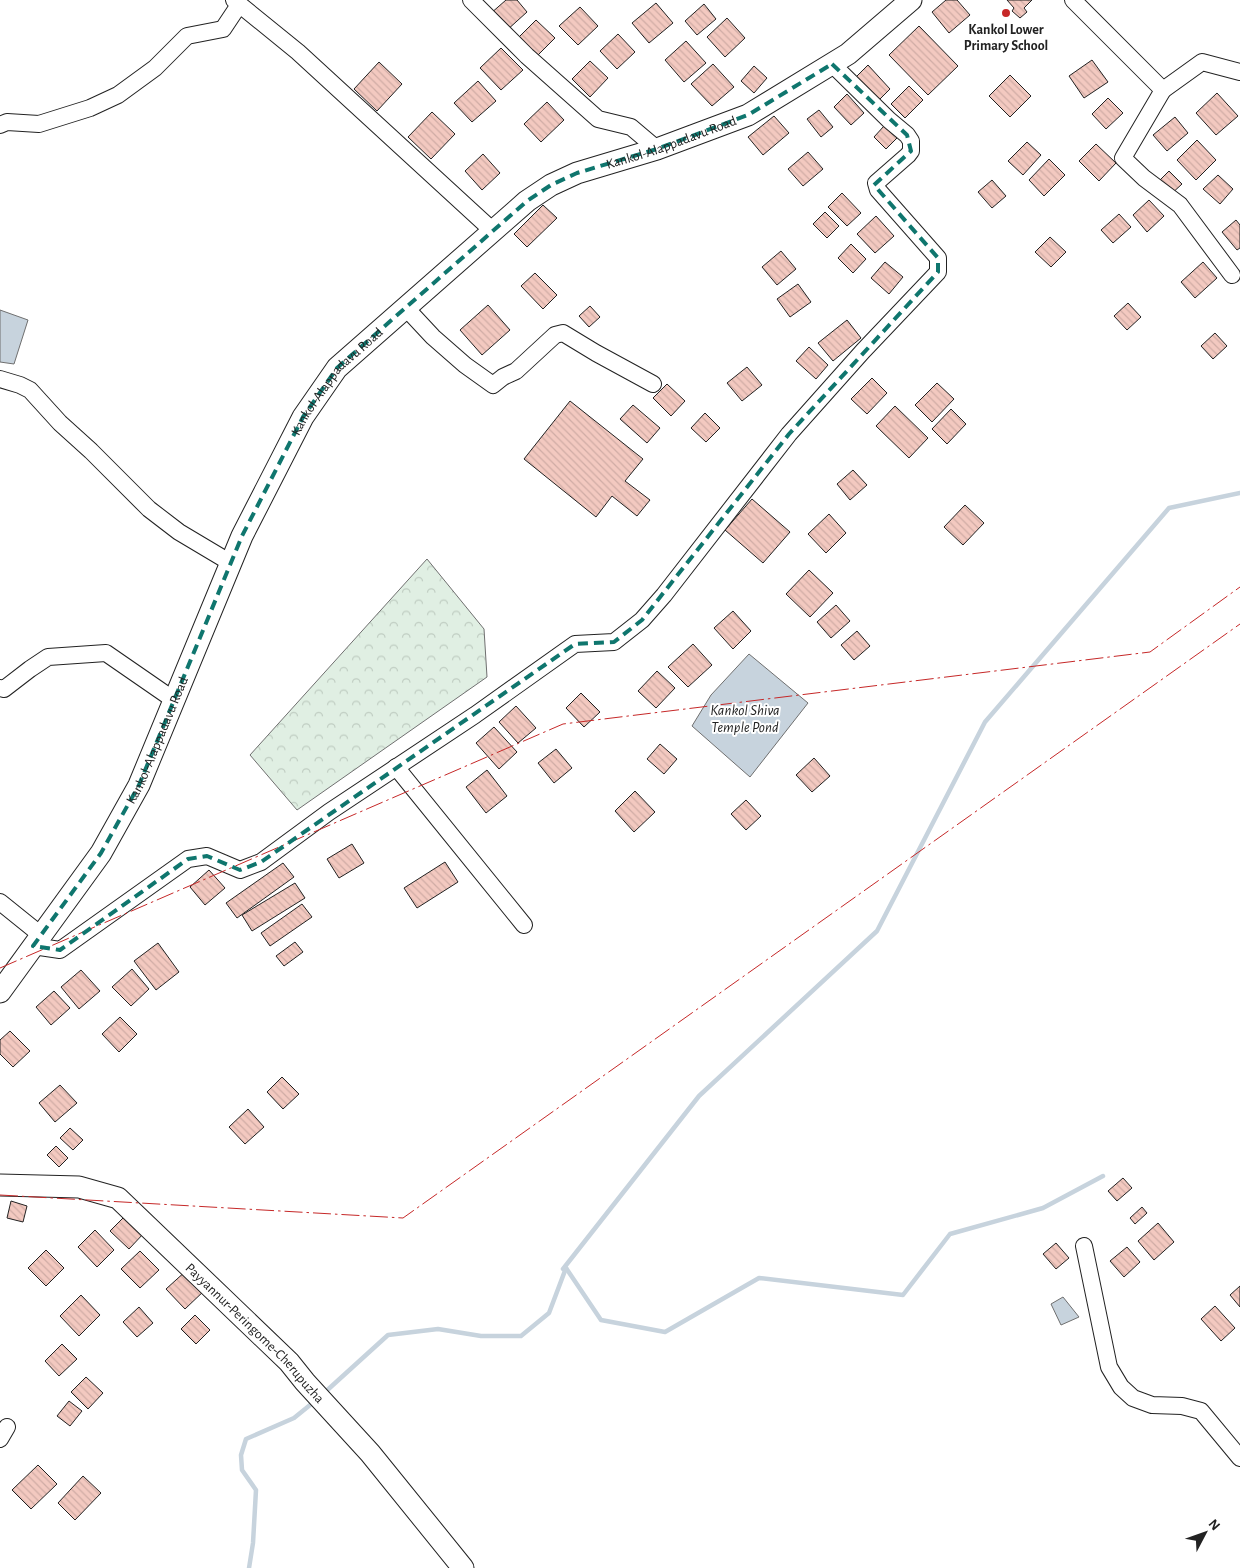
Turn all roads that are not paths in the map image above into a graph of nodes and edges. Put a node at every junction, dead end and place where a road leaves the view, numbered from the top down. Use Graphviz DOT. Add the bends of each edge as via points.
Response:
graph roads {
  1 [pos="471,0"];
  2 [pos="911,0"];
  3 [pos="1073,0"];
  4 [pos="237,2"];
  5 [pos="832,64"];
  6 [pos="1240,72"];
  7 [pos="1163,90"];
  8 [pos="0,125"];
  9 [pos="658,149"];
  10 [pos="493,231"];
  11 [pos="1232,276"];
  12 [pos="405,307"];
  13 [pos="0,379"];
  14 [pos="653,384"];
  15 [pos="231,563"];
  16 [pos="0,688"];
  17 [pos="174,700"];
  18 [pos="396,767"];
  19 [pos="0,902"];
  20 [pos="524,925"];
  21 [pos="37,941"];
  22 [pos="0,992"];
  23 [pos="0,1186"];
  24 [pos="1084,1246"];
  25 [pos="1240,1458"];
  26 [pos="462,1568"];
  1 -- 9 [label="street" via="527,56 598,119 631,127"];
  2 -- 5 [label="main road, Kankol-Alappadavu Road"];
  3 -- 7 [label="street"];
  4 -- 8 [label="street" via="224,29 186,36 155,68 118,95 90,108 39,124 7,122"];
  4 -- 10 [label="street" via="298,52"];
  5 -- 9 [label="main road, Kankol-Alappadavu Road" via="748,116"];
  5 -- 18 [label="street" via="911,141 908,155 876,183 878,190 938,258 938,272 789,434 642,620 614,642 575,644"];
  6 -- 7 [label="street" via="1202,62"];
  7 -- 11 [label="street" via="1123,158 1180,205"];
  9 -- 10 [label="main road, Kankol-Alappadavu Road" via="577,173 551,185"];
  10 -- 12 [label="main road, Kankol-Alappadavu Road"];
  12 -- 14 [label="street" via="433,338 493,385 516,371 555,335 563,333"];
  12 -- 15 [label="main road, Kankol-Alappadavu Road" via="337,368 303,417"];
  13 -- 15 [label="street" via="30,390 148,509"];
  15 -- 17 [label="main road, Kankol-Alappadavu Road"];
  16 -- 17 [label="street" via="4,689 48,657 106,653"];
  17 -- 21 [label="main road, Kankol-Alappadavu Road" via="139,785 101,852"];
  18 -- 20 [label="street"];
  18 -- 21 [label="street" via="261,862 240,870 207,856 188,859 60,950"];
  19 -- 21 [label="street"];
  21 -- 22 [label="main road, Kankol-Alappadavu Road"];
  23 -- 26 [label="main road, Payyannur-Peringome-Cherupuzha" via="79,1187 118,1198 289,1362 370,1453"];
  24 -- 25 [label="street" via="1109,1366 1121,1387 1133,1398 1152,1405 1182,1406 1201,1411"];
}
